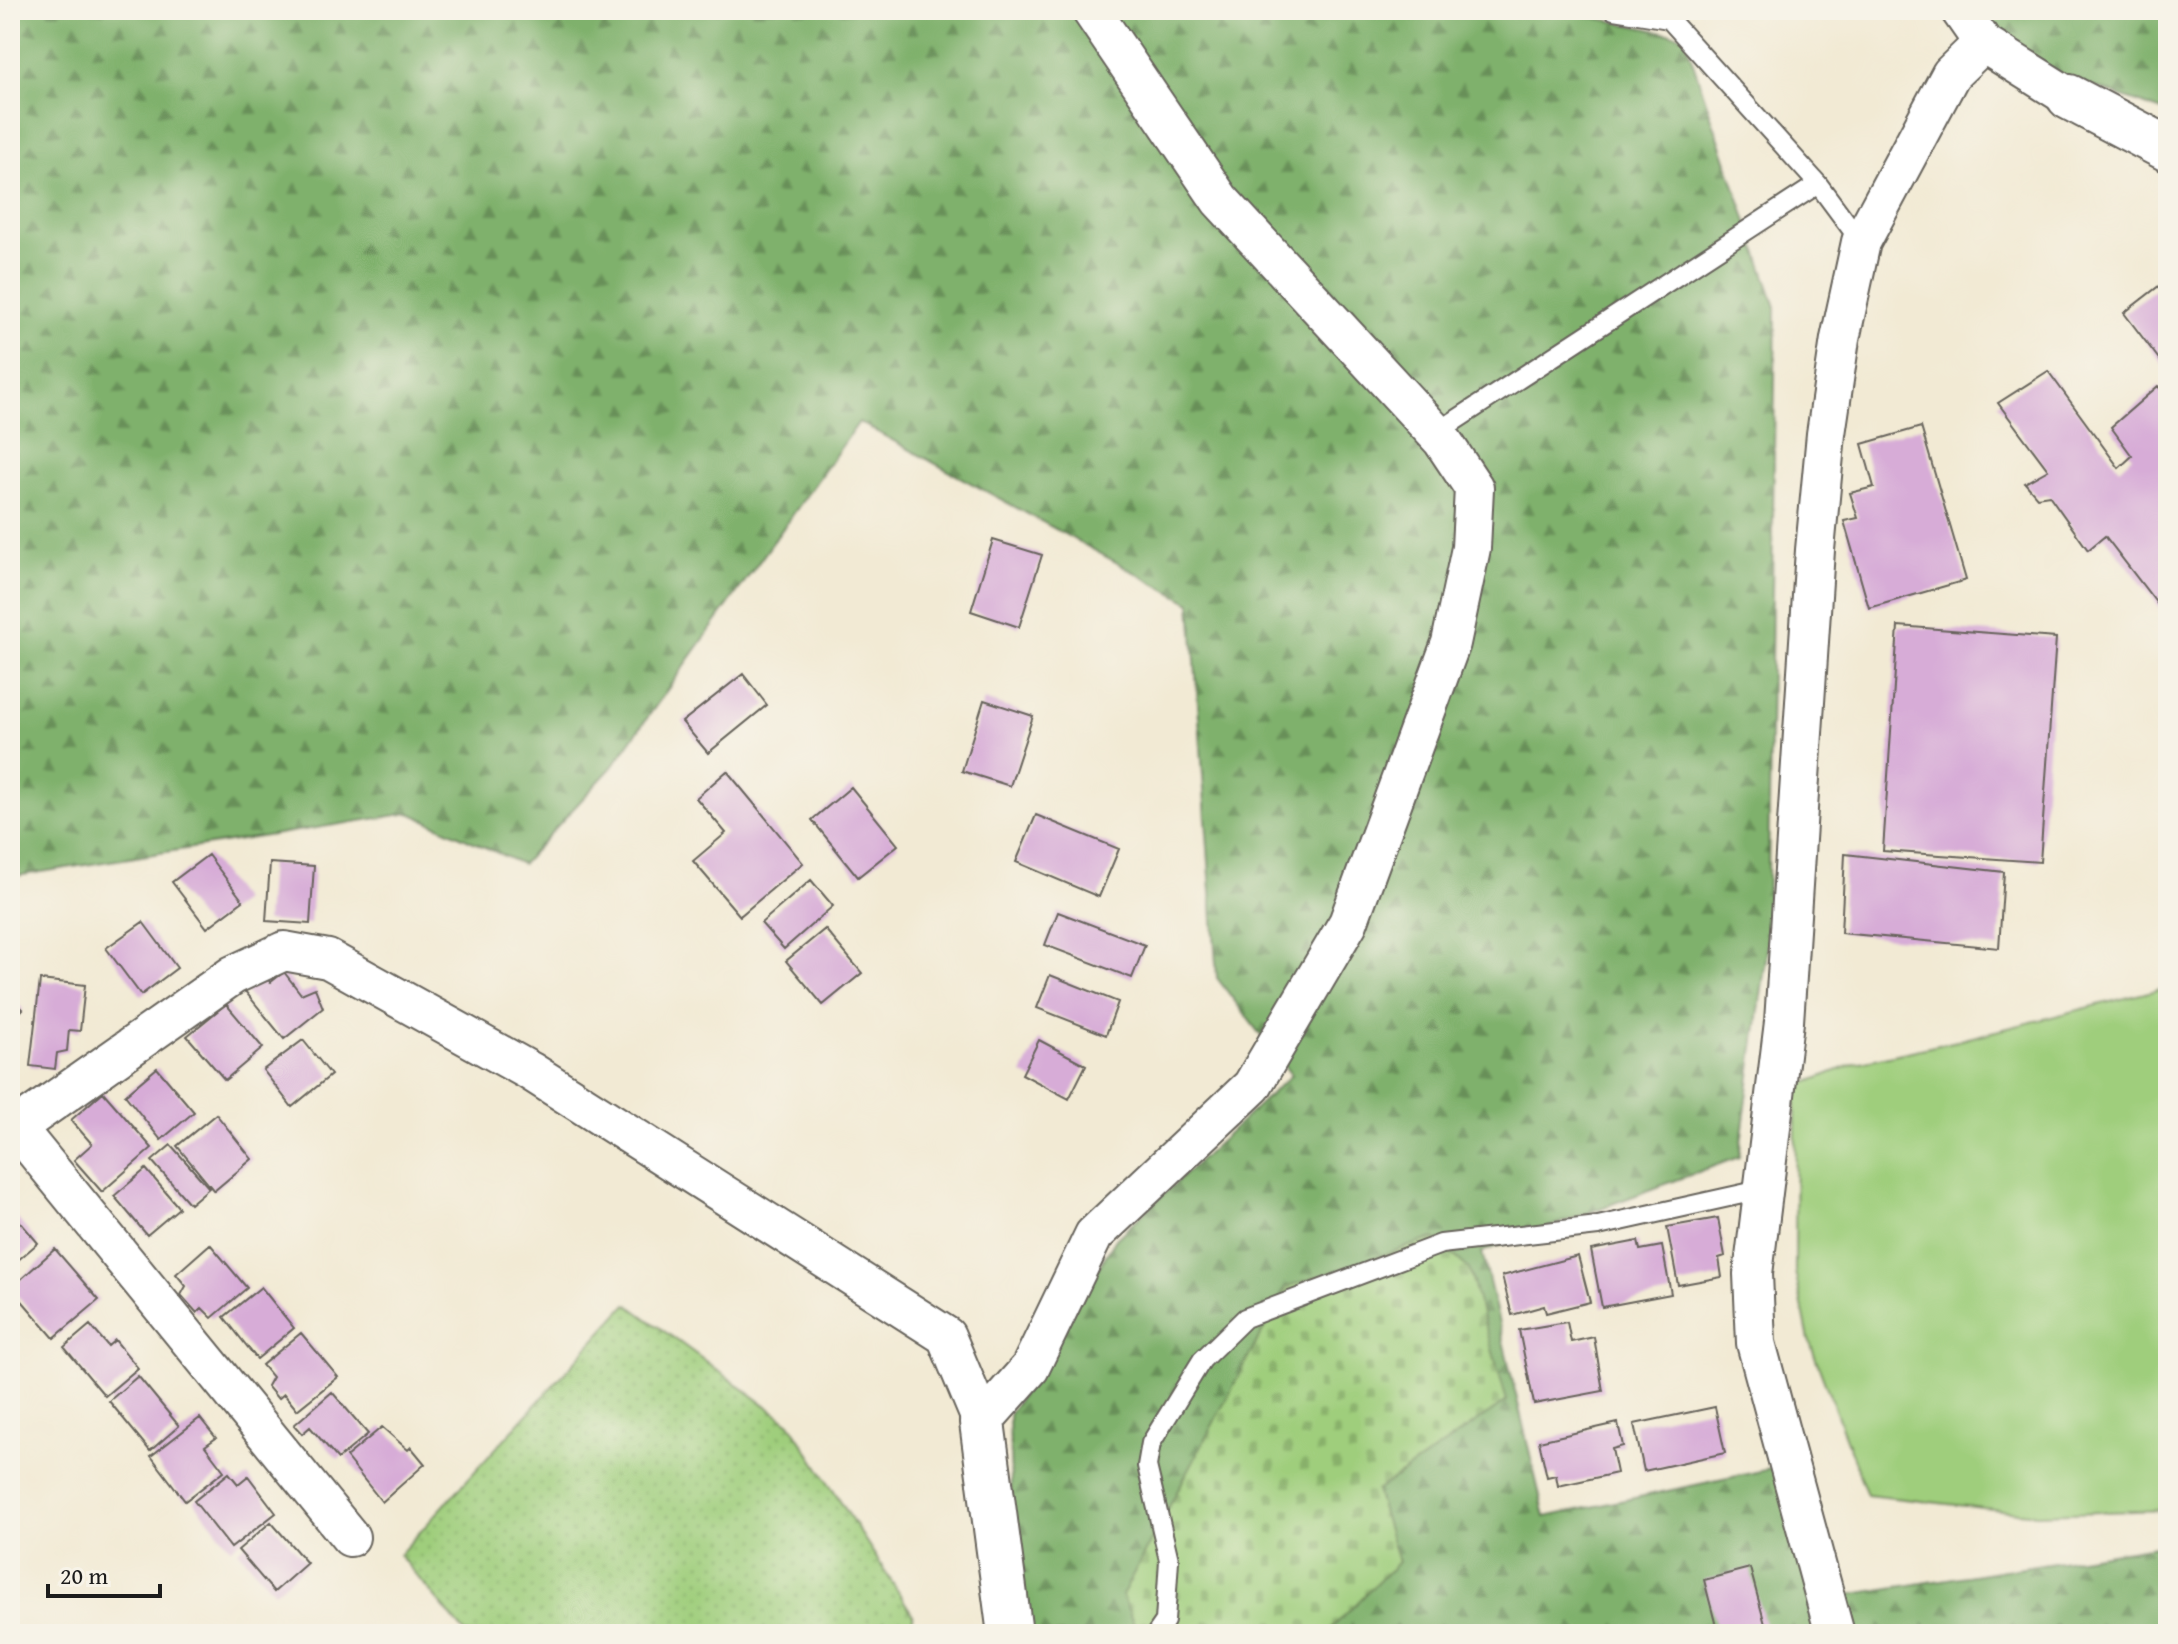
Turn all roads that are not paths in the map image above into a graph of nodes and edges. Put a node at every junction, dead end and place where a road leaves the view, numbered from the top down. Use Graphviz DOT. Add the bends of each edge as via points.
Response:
graph roads {
  1 [pos="1091,10"];
  2 [pos="1614,10"];
  3 [pos="1960,10"];
  4 [pos="1983,43"];
  5 [pos="2069,97"];
  6 [pos="2168,149"];
  7 [pos="1818,184"];
  8 [pos="1861,242"];
  9 [pos="1436,433"];
  10 [pos="14,1124"];
  11 [pos="1765,1189"];
  12 [pos="982,1422"];
  13 [pos="350,1537"];
  14 [pos="1010,1634"];
  15 [pos="1156,1634"];
  16 [pos="1835,1634"];
  1 -- 9 [label="street" via="1220,200"];
  2 -- 7 [label="lane" via="1669,19"];
  3 -- 4 [label="street"];
  4 -- 5 [label="street"];
  4 -- 8 [label="street" via="1951,74"];
  5 -- 6 [label="street"];
  7 -- 8 [label="lane"];
  7 -- 9 [label="lane"];
  8 -- 11 [label="street" via="1826,434 1784,1022"];
  9 -- 12 [label="street" via="1474,488 1471,548 1451,643 1348,923 1252,1086 1094,1235 1030,1368"];
  10 -- 12 [label="street" via="233,975 284,951 328,959 530,1071 946,1336"];
  10 -- 13 [label="street"];
  11 -- 15 [label="lane" via="1598,1226 1441,1244 1245,1318 1202,1360 1151,1443 1147,1466 1169,1560 1165,1621"];
  11 -- 16 [label="street" via="1753,1274 1756,1343"];
  12 -- 14 [label="street"];
}
